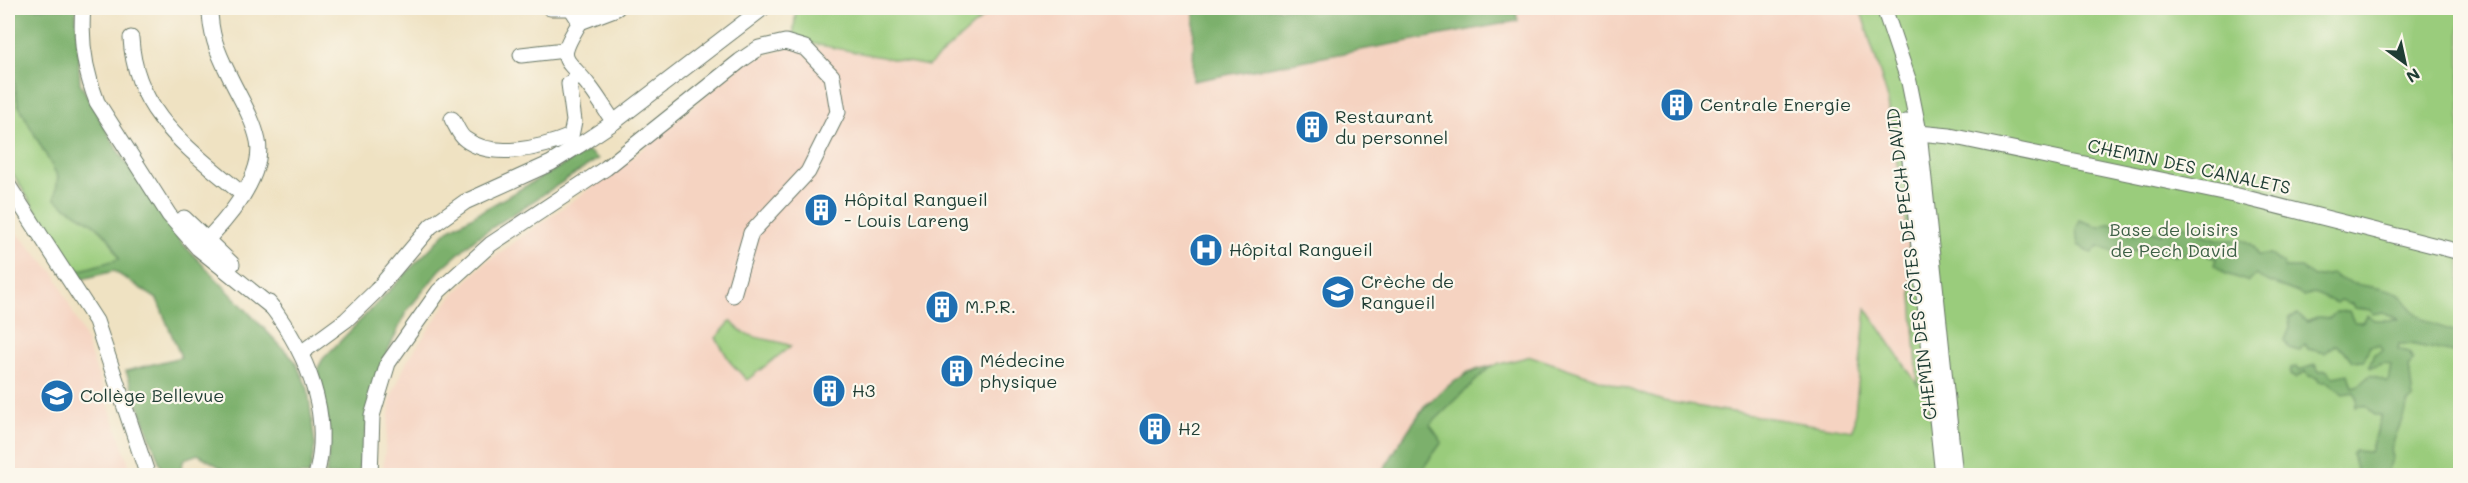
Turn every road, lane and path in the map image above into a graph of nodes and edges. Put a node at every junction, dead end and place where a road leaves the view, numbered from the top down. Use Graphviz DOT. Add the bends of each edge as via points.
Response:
graph roads {
  1 [pos="83,8"];
  2 [pos="210,8"];
  3 [pos="550,8"];
  4 [pos="617,8"];
  5 [pos="763,8"];
  6 [pos="1884,8"];
  7 [pos="580,22"];
  8 [pos="131,38"];
  9 [pos="565,50"];
  10 [pos="521,55"];
  11 [pos="579,75"];
  12 [pos="452,119"];
  13 [pos="614,122"];
  14 [pos="1913,132"];
  15 [pos="8,185"];
  16 [pos="243,195"];
  17 [pos="202,244"];
  18 [pos="2460,252"];
  19 [pos="733,295"];
  20 [pos="301,353"];
  21 [pos="148,476"];
  22 [pos="316,476"];
  23 [pos="370,476"];
  24 [pos="1942,476"];
  25 [pos="1955,476"];
  1 -- 17 [label="street" via="85,62 97,102 156,198"];
  2 -- 16 [label="street" via="214,45 258,142 255,175"];
  3 -- 7 [label="street" via="571,8"];
  4 -- 7 [label="street"];
  5 -- 13 [label="street"];
  6 -- 14 [label="street, CHEMIN DES CÔTES DE PECH DAVID" via="1898,51"];
  7 -- 9 [label="street"];
  8 -- 16 [label="street" via="139,84 170,132"];
  9 -- 10 [label="street"];
  9 -- 11 [label="street" via="567,64"];
  11 -- 12 [label="street" via="569,84 574,121 571,136 553,143 485,150 463,138"];
  11 -- 13 [label="street"];
  13 -- 20 [label="street" via="551,163 465,202 431,226 376,291 346,320"];
  14 -- 18 [label="street, CHEMIN DES CANALETS" via="1950,136 2238,196"];
  14 -- 24 [label="street, CHEMIN DES CÔTES DE PECH DAVID"];
  14 -- 25 [label="street, CHEMIN DES CÔTES DE PECH DAVID"];
  15 -- 21 [label="street" via="96,321"];
  16 -- 17 [label="street"];
  17 -- 20 [label="street" via="256,286"];
  19 -- 23 [label="street" via="751,233 808,172 838,112 832,76 805,48 785,42 759,48 740,61 606,168 491,244 439,291 388,363 372,417"];
  20 -- 22 [label="street" via="321,420"];
}
